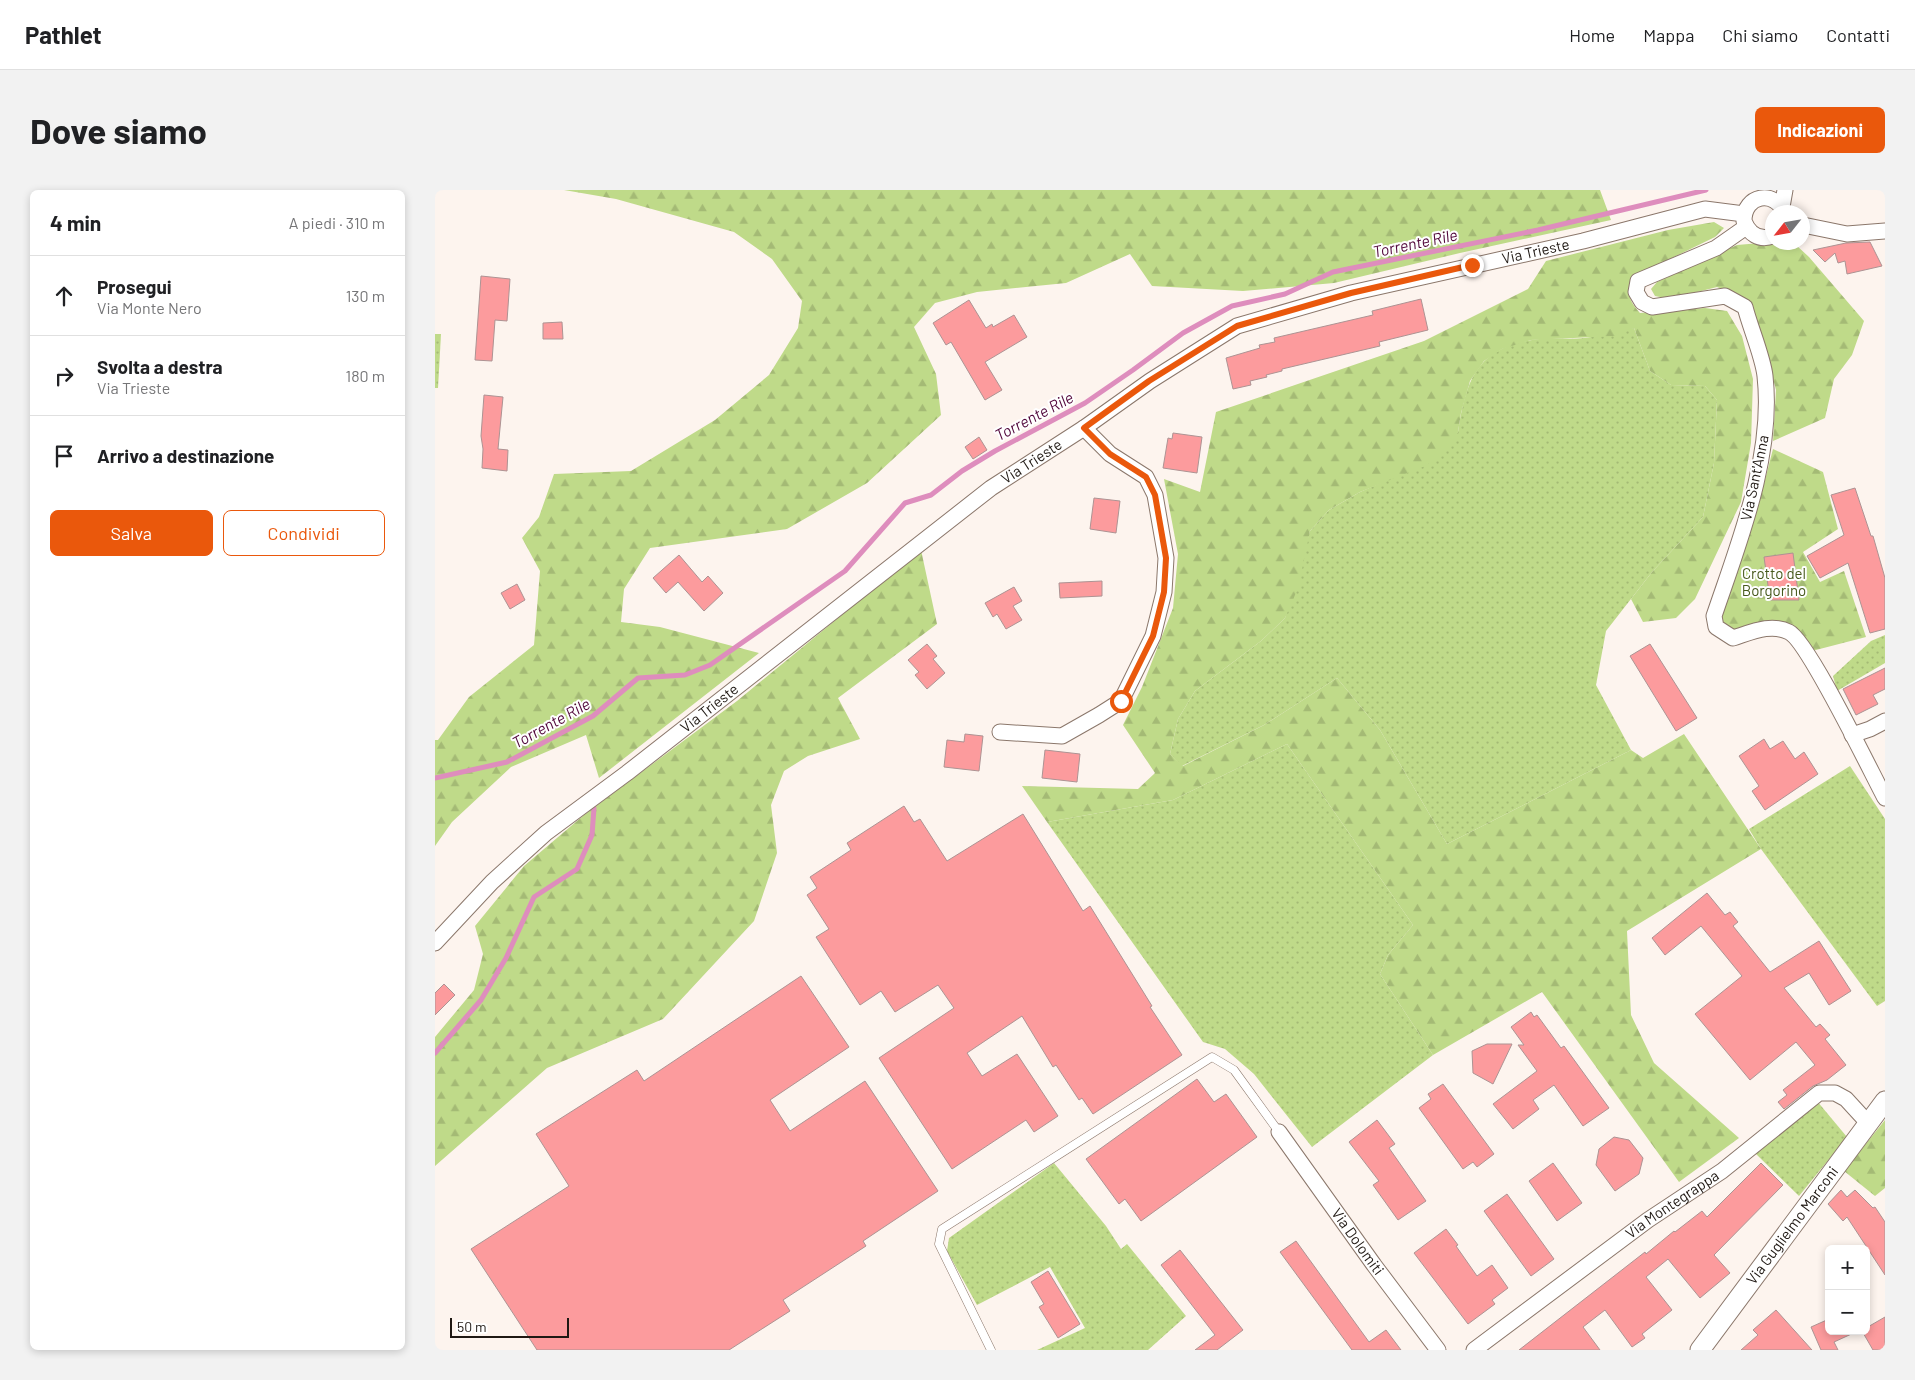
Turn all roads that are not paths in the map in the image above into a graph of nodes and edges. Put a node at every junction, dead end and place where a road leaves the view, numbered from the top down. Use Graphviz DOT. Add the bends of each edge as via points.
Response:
graph roads {
  1 [pos="1785,190"];
  2 [pos="1766,193"];
  3 [pos="1780,205"];
  4 [pos="1784,205"];
  5 [pos="1745,220"];
  6 [pos="1810,226"];
  7 [pos="1885,231"];
  8 [pos="1765,238"];
  9 [pos="1084,428"];
  10 [pos="1885,721"];
  11 [pos="1000,732"];
  12 [pos="1852,735"];
  13 [pos="1885,798"];
  14 [pos="435,943"];
  15 [pos="1885,1102"];
  16 [pos="1868,1123"];
  17 [pos="1279,1132"];
  18 [pos="991,1350"];
  19 [pos="1438,1350"];
  20 [pos="1474,1350"];
  21 [pos="1700,1350"];
  1 -- 4 [label="street"];
  2 -- 3 [label="street"];
  2 -- 5 [label="street" via="1751,201"];
  5 -- 8 [label="street, Via Trieste" via="1757,236"];
  5 -- 9 [label="street, Via Trieste" via="1705,209 1583,242 1351,293 1237,326 1149,381"];
  5 -- 12 [label="street, Via Sant'Anna" via="1716,248 1638,281 1636,292 1642,302 1652,307 1725,296 1745,307 1765,375 1767,421 1752,503 1714,616 1716,626 1733,638 1769,627 1792,633 1810,658"];
  6 -- 7 [label="street" via="1847,234"];
  9 -- 11 [label="street" via="1110,454 1146,477 1155,495 1166,558 1164,592 1153,636 1121,701 1099,715 1062,736"];
  9 -- 14 [label="street, Via Trieste" via="991,488 627,774 546,833 492,882"];
  10 -- 12 [label="street"];
  12 -- 13 [label="street, Via Sant'Anna"];
  15 -- 16 [label="street, Via Guglielmo Marconi"];
  16 -- 20 [label="street, Via Montegrappa" via="1846,1099 1835,1093 1819,1093 1721,1171 1648,1220"];
  16 -- 21 [label="street, Via Guglielmo Marconi"];
  17 -- 18 [label="lane" via="1234,1070 1211,1057 942,1229 939,1244"];
  17 -- 19 [label="street, Via Dolomiti"];
}
